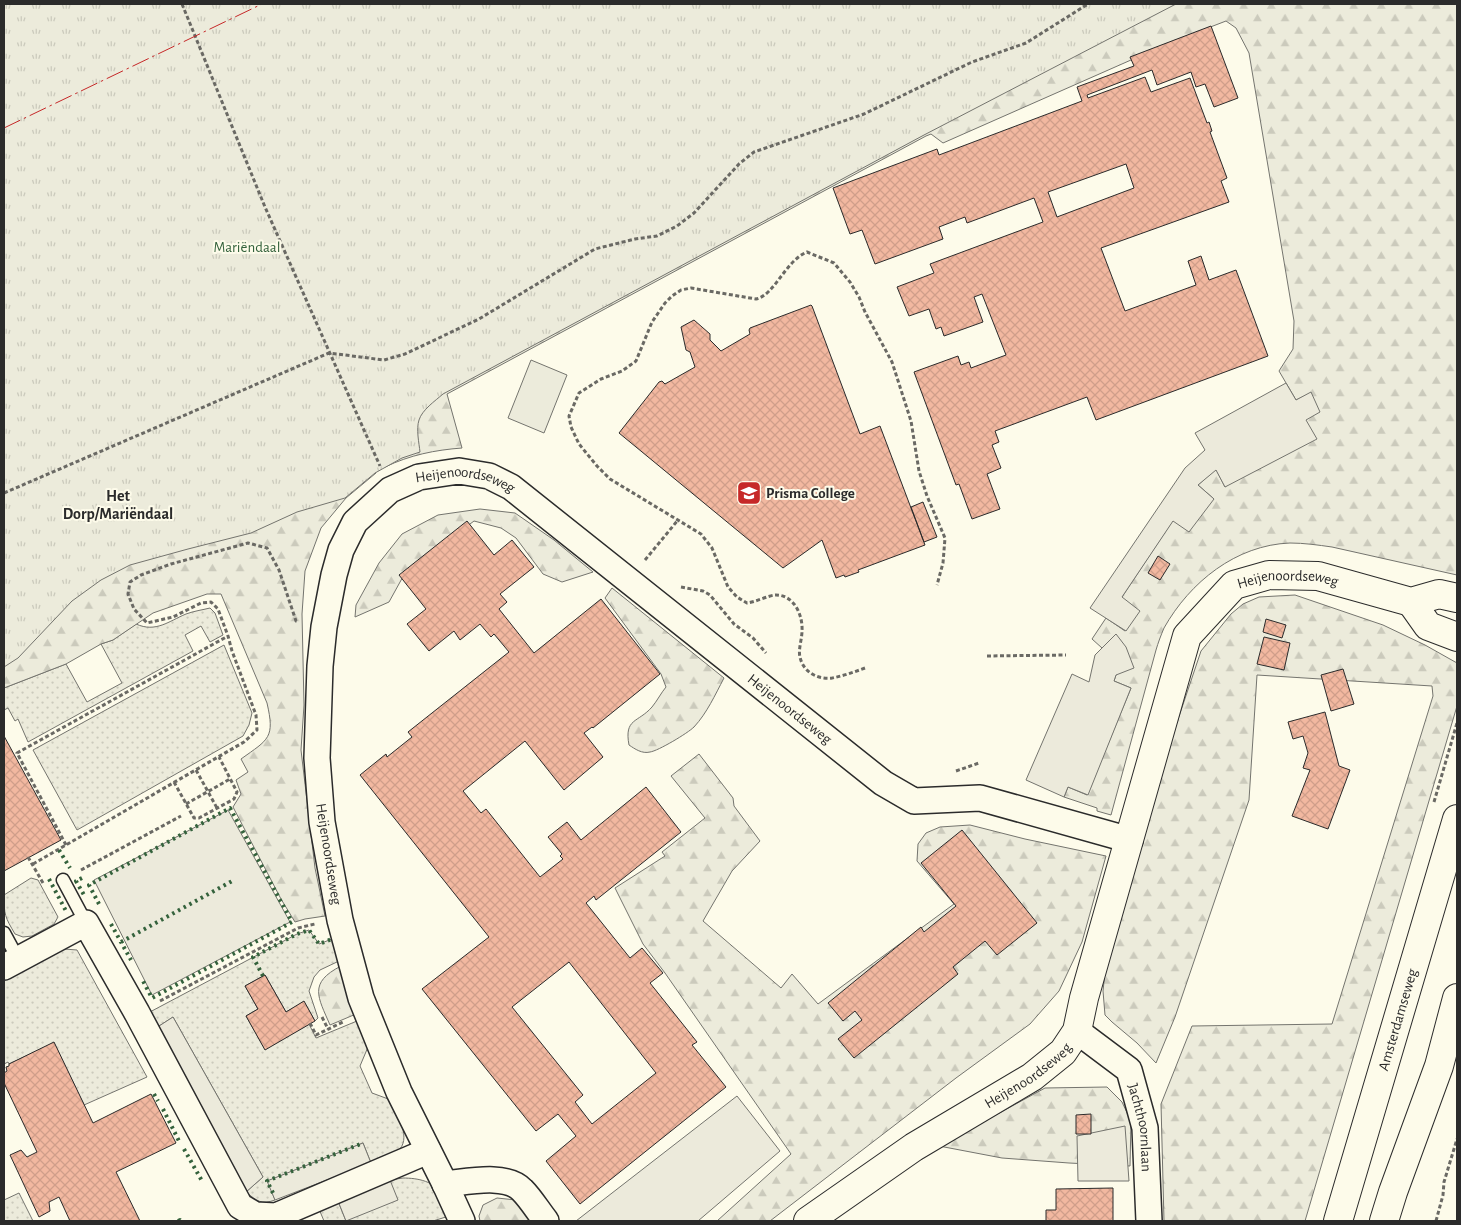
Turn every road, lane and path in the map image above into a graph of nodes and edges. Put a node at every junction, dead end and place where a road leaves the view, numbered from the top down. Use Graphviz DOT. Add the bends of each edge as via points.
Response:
graph roads {
  1 [pos="182,4"];
  2 [pos="1088,4"];
  3 [pos="328,353"];
  4 [pos="390,490"];
  5 [pos="4,494"];
  6 [pos="678,520"];
  7 [pos="628,580"];
  8 [pos="937,585"];
  9 [pos="1457,598"];
  10 [pos="1411,602"];
  11 [pos="324,627"];
  12 [pos="228,636"];
  13 [pos="1457,637"];
  14 [pos="1066,655"];
  15 [pos="987,656"];
  16 [pos="865,668"];
  17 [pos="219,757"];
  18 [pos="196,770"];
  19 [pos="230,779"];
  20 [pos="174,782"];
  21 [pos="208,791"];
  22 [pos="186,804"];
  23 [pos="217,808"];
  24 [pos="181,816"];
  25 [pos="1457,819"];
  26 [pos="1130,840"];
  27 [pos="66,845"];
  28 [pos="33,864"];
  29 [pos="63,880"];
  30 [pos="340,920"];
  31 [pos="86,923"];
  32 [pos="4,934"];
  33 [pos="11,963"];
  34 [pos="1457,998"];
  35 [pos="366,1012"];
  36 [pos="137,1013"];
  37 [pos="322,1017"];
  38 [pos="310,1023"];
  39 [pos="328,1029"];
  40 [pos="1077,1031"];
  41 [pos="1457,1139"];
  42 [pos="428,1151"];
  43 [pos="446,1184"];
  44 [pos="462,1221"];
  45 [pos="546,1221"];
  46 [pos="808,1221"];
  47 [pos="1149,1221"];
  48 [pos="1338,1221"];
  49 [pos="1384,1221"];
  50 [pos="1436,1221"];
  1 -- 3 [label="path"];
  2 -- 3 [label="path" via="1026,43 972,62 864,114 754,152 677,226 657,236 595,248 479,319 405,354 384,360"];
  3 -- 4 [label="path"];
  3 -- 5 [label="path"];
  4 -- 7 [label="street, Heijenoordseweg" via="419,477 435,474 460,471 489,476 511,487"];
  4 -- 11 [label="street, Heijenoordseweg" via="355,522 341,550"];
  6 -- 7 [label="path"];
  6 -- 8 [label="path" via="610,480 591,460 571,427 569,416 575,401 579,393 589,386 636,361 652,322 665,303 681,290 690,288 756,300 800,255 807,252 834,263 850,282 892,362 910,421 919,471 945,538"];
  6 -- 16 [label="path" via="701,534 712,548 728,587 737,597 747,603 775,595 792,600 802,628 799,656 805,668 816,677 831,678"];
  7 -- 26 [label="street, Heijenoordseweg" via="883,783 914,801 980,798"];
  9 -- 10 [label="street" via="1440,594"];
  10 -- 13 [label="street" via="1428,626"];
  10 -- 26 [label="street, Heijenoordseweg" via="1318,576 1269,574 1234,586 1187,636"];
  11 -- 12 [label="path" via="296,621 279,570 267,548 248,543 171,564 130,582 128,594 134,609 147,623 211,602 218,608"];
  11 -- 30 [label="street, Heijenoordseweg" via="317,758 322,822"];
  12 -- 17 [label="path" via="256,715 257,730"];
  12 -- 27 [label="path" via="15,753"];
  14 -- 15 [label="path"];
  17 -- 18 [label="path"];
  17 -- 19 [label="path"];
  18 -- 20 [label="path"];
  18 -- 21 [label="path"];
  19 -- 21 [label="path"];
  19 -- 23 [label="path" via="237,792 234,799"];
  20 -- 22 [label="path"];
  20 -- 27 [label="path"];
  21 -- 22 [label="path"];
  21 -- 23 [label="path"];
  22 -- 23 [label="path" via="194,818"];
  24 -- 29 [label="path"];
  25 -- 48 [label="street, Amsterdamseweg"];
  26 -- 40 [label="street, Heijenoordseweg"];
  27 -- 28 [label="path"];
  29 -- 31 [label="lane"];
  30 -- 35 [label="street, Heijenoordseweg"];
  30 -- 36 [label="path" via="298,928"];
  31 -- 33 [label="street"];
  31 -- 36 [label="street"];
  32 -- 33 [label="lane"];
  34 -- 49 [label="street" via="1439,1066"];
  35 -- 39 [label="path"];
  35 -- 42 [label="street, Heijenoordseweg"];
  36 -- 42 [label="street" via="240,1206 255,1215 276,1216"];
  37 -- 39 [label="path"];
  38 -- 39 [label="path" via="316,1035"];
  40 -- 46 [label="street, Heijenoordseweg" via="1063,1052 1032,1077 914,1147"];
  40 -- 47 [label="street, Jachthoornlaan" via="1130,1070 1145,1128"];
  41 -- 50 [label="path"];
  42 -- 43 [label="street, Heijenoordseweg"];
  43 -- 44 [label="street, Heijenoordseweg"];
  43 -- 45 [label="street" via="511,1182 521,1189"];
}
